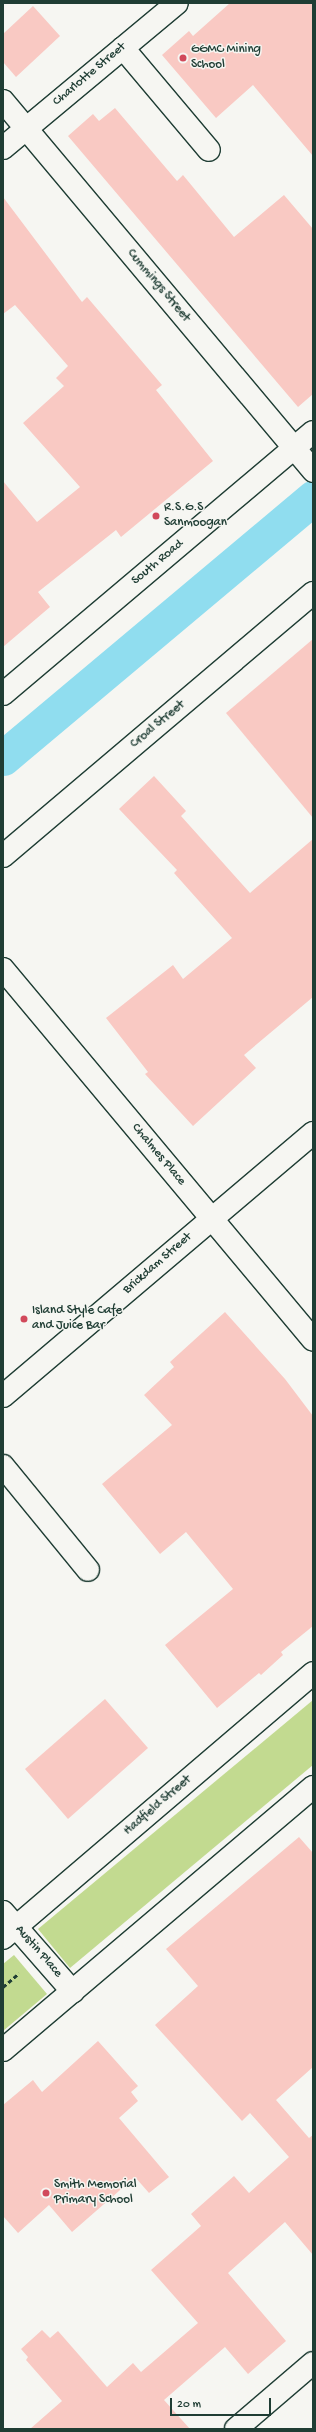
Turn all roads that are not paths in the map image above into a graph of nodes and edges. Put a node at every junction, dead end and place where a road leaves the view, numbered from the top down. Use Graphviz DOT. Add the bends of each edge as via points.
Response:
graph roads {
  1 [pos="178,3"];
  2 [pos="123,48"];
  3 [pos="3,102"];
  4 [pos="26,129"];
  5 [pos="3,148"];
  6 [pos="209,150"];
  7 [pos="313,432"];
  8 [pos="303,459"];
  9 [pos="313,593"];
  10 [pos="3,694"];
  11 [pos="3,856"];
  12 [pos="3,969"];
  13 [pos="313,1133"];
  14 [pos="210,1218"];
  15 [pos="313,1340"];
  16 [pos="3,1396"];
  17 [pos="3,1466"];
  18 [pos="88,1570"];
  19 [pos="313,1673"];
  20 [pos="313,1787"];
  21 [pos="7,1926"];
  22 [pos="73,1992"];
  23 [pos="3,2050"];
  24 [pos="313,2363"];
  25 [pos="236,2429"];
  1 -- 2 [label="street, Charlotte Street"];
  2 -- 4 [label="street, Charlotte Street"];
  2 -- 6 [label="street"];
  3 -- 4 [label="street, Cummings Street"];
  4 -- 5 [label="street, Charlotte Street"];
  4 -- 8 [label="street, Cummings Street"];
  7 -- 8 [label="street, South Road"];
  8 -- 10 [label="street, South Road"];
  9 -- 11 [label="street, Croal Street"];
  12 -- 14 [label="street, Chalmes Place"];
  13 -- 14 [label="street, Brickdam Street"];
  14 -- 15 [label="street, Chalmes Place"];
  14 -- 16 [label="street, Brickdam Street"];
  17 -- 18 [label="street"];
  19 -- 21 [label="street, Hadfield Street"];
  20 -- 22 [label="street"];
  21 -- 22 [label="street, Austin Place"];
  22 -- 23 [label="street"];
  24 -- 25 [label="street"];
}
